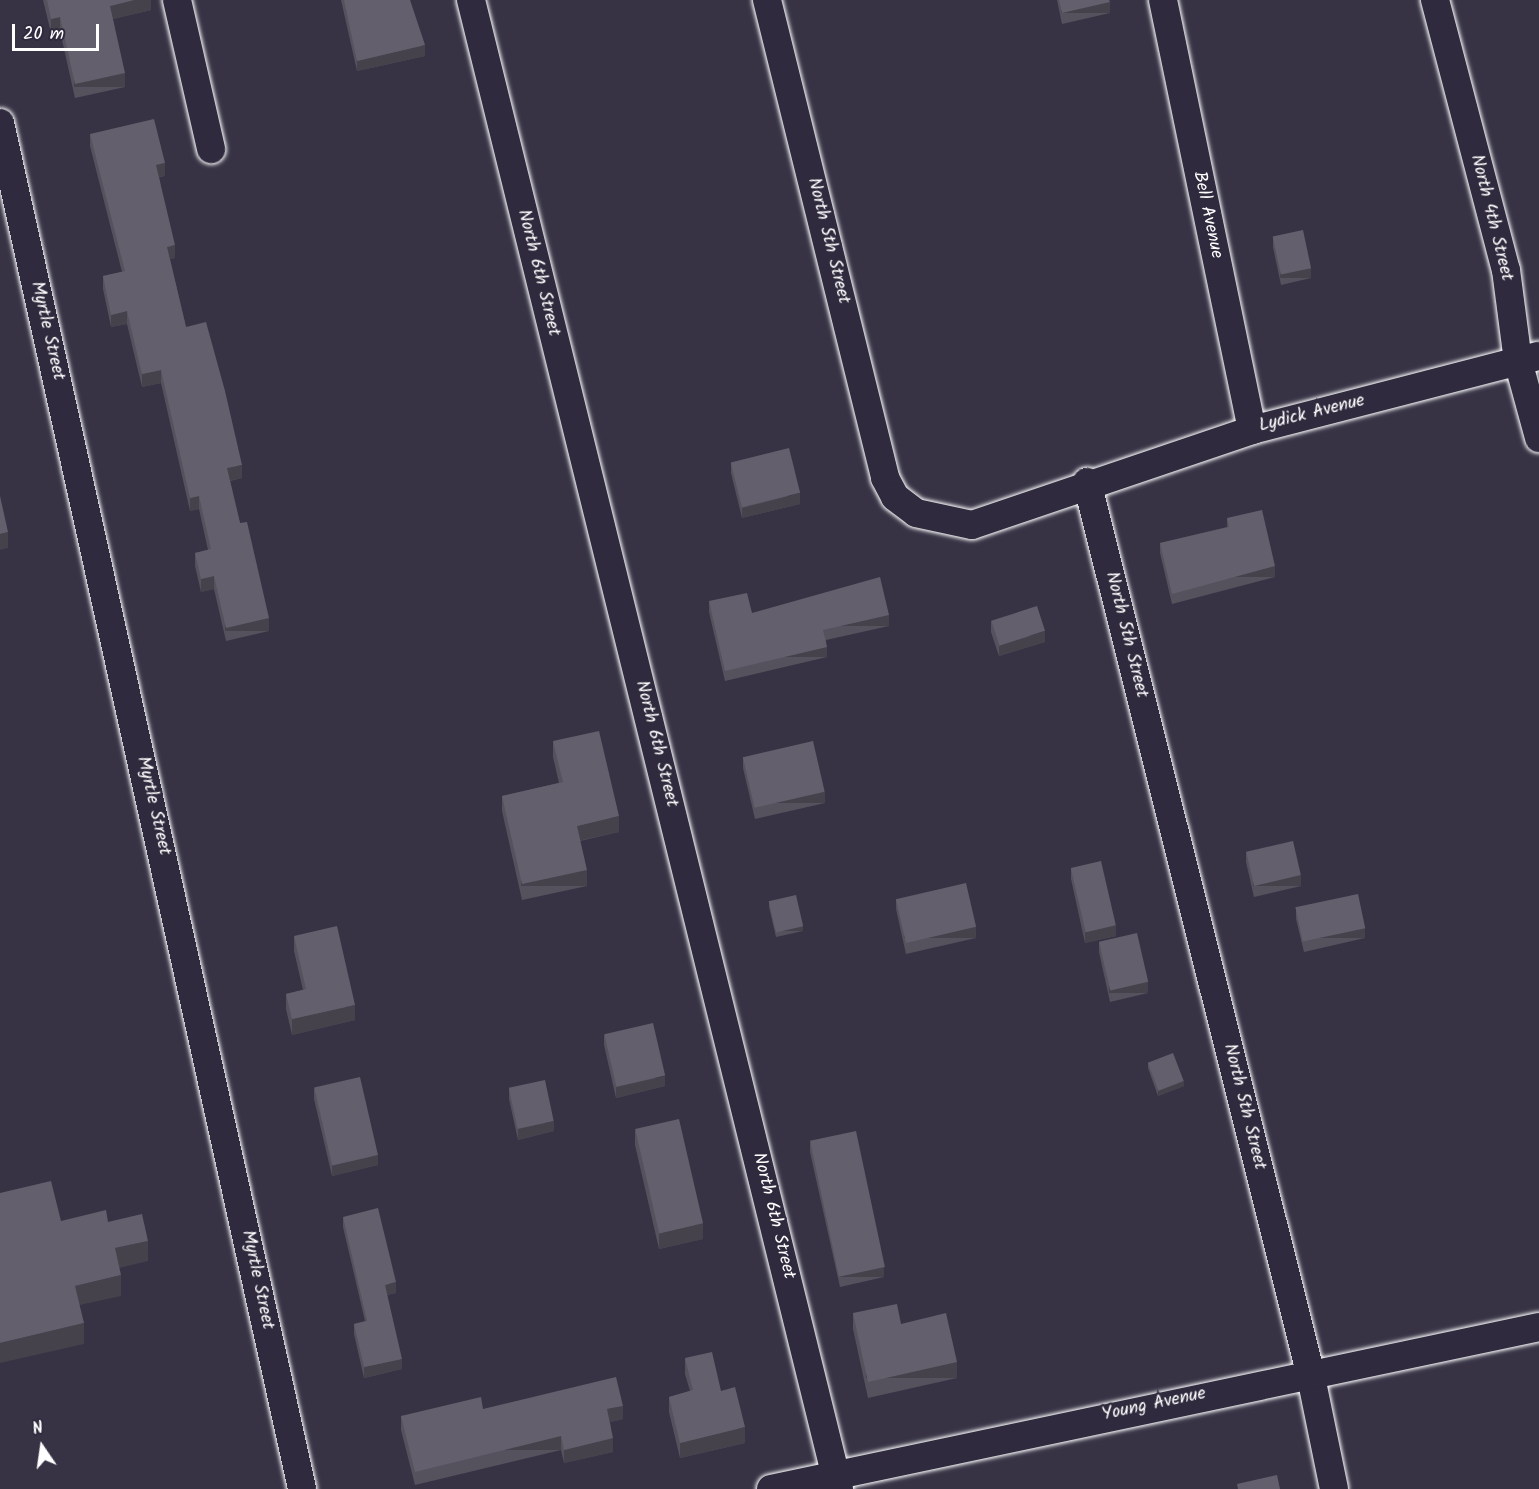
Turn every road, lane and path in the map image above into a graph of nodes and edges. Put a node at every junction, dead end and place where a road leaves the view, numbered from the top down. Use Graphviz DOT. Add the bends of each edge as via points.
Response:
graph roads {
  1 [pos="177,0"];
  2 [pos="471,0"];
  3 [pos="766,0"];
  4 [pos="1163,0"];
  5 [pos="1435,0"];
  6 [pos="0,123"];
  7 [pos="211,149"];
  8 [pos="1528,359"];
  9 [pos="1252,430"];
  10 [pos="1539,438"];
  11 [pos="1087,482"];
  12 [pos="1539,1327"];
  13 [pos="1310,1372"];
  14 [pos="838,1481"];
  15 [pos="302,1489"];
  16 [pos="771,1489"];
  17 [pos="1334,1489"];
  1 -- 7 [label="street"];
  2 -- 14 [label="street, North 6th Street"];
  3 -- 11 [label="street, North 5th Street" via="885,478 896,496 916,513 972,525"];
  4 -- 9 [label="street, Bell Avenue"];
  5 -- 8 [label="street, North 4th Street"];
  6 -- 15 [label="street, Myrtle Street"];
  8 -- 9 [label="street, Lydick Avenue"];
  8 -- 10 [label="street, North 4th Street"];
  9 -- 11 [label="street, Lydick Avenue"];
  11 -- 13 [label="street, North 5th Street"];
  12 -- 13 [label="street, Young Avenue"];
  13 -- 14 [label="street, Young Avenue"];
  13 -- 17 [label="street, North 5th Street"];
  14 -- 16 [label="street, Young Avenue"];
}
